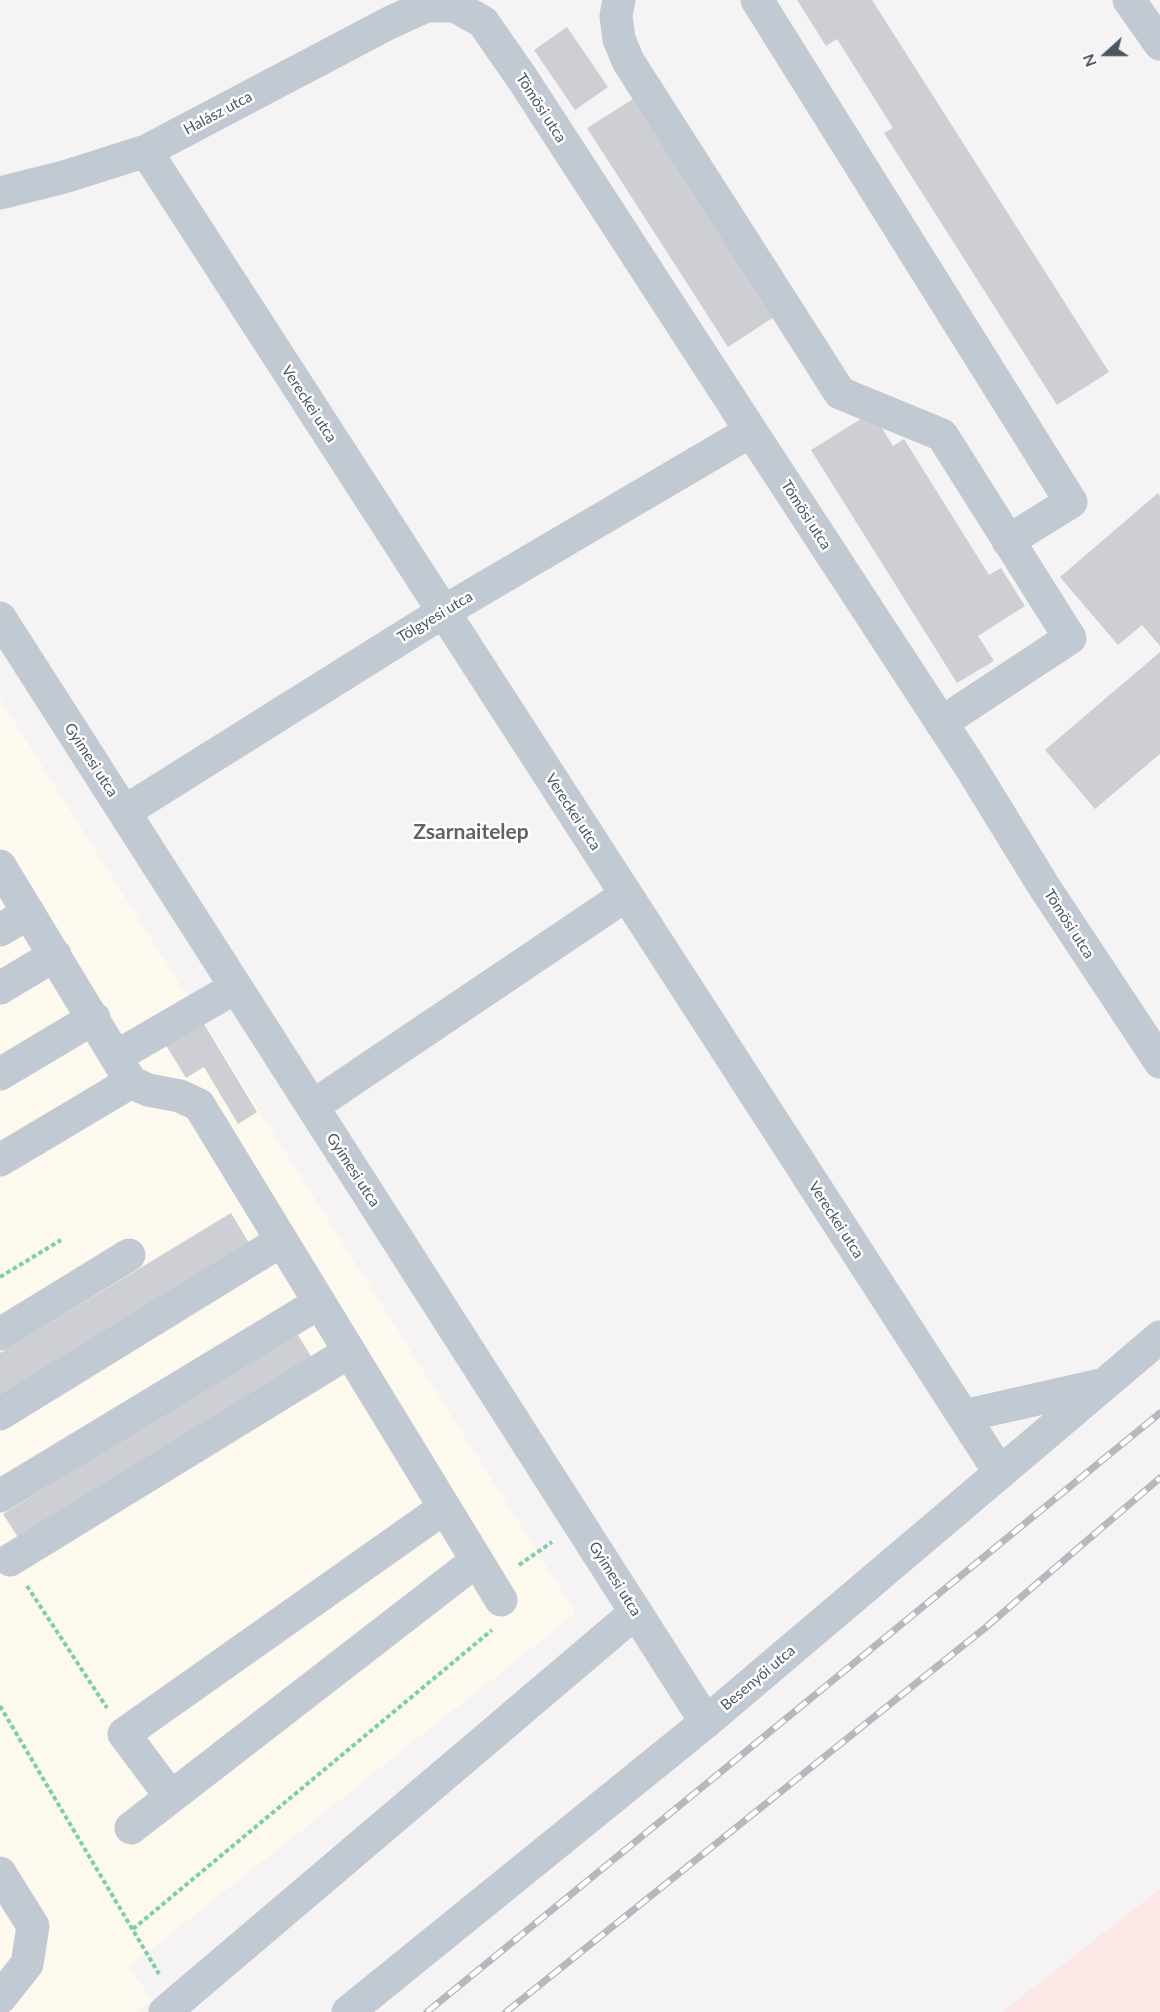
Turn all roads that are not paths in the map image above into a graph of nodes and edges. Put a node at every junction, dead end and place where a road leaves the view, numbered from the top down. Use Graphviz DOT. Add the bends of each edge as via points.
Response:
graph roads {
  1 [pos="619,0"];
  2 [pos="757,0"];
  3 [pos="1129,0"];
  4 [pos="426,6"];
  5 [pos="1160,44"];
  6 [pos="146,151"];
  7 [pos="0,193"];
  8 [pos="751,431"];
  9 [pos="1008,541"];
  10 [pos="443,612"];
  11 [pos="0,618"];
  12 [pos="941,723"];
  13 [pos="124,812"];
  14 [pos="0,866"];
  15 [pos="626,895"];
  16 [pos="29,914"];
  17 [pos="0,930"];
  18 [pos="55,955"];
  19 [pos="236,987"];
  20 [pos="0,988"];
  21 [pos="94,1018"];
  22 [pos="1160,1062"];
  23 [pos="124,1069"];
  24 [pos="0,1074"];
  25 [pos="313,1106"];
  26 [pos="0,1160"];
  27 [pos="281,1241"];
  28 [pos="129,1255"];
  29 [pos="319,1303"];
  30 [pos="0,1334"];
  31 [pos="1160,1337"];
  32 [pos="349,1352"];
  33 [pos="1104,1384"];
  34 [pos="0,1414"];
  35 [pos="963,1416"];
  36 [pos="1000,1473"];
  37 [pos="0,1496"];
  38 [pos="444,1508"];
  39 [pos="10,1560"];
  40 [pos="636,1612"];
  41 [pos="706,1722"];
  42 [pos="171,1797"];
  43 [pos="131,1828"];
  44 [pos="0,1873"];
  45 [pos="0,1998"];
  46 [pos="171,2007"];
  47 [pos="348,2012"];
  1 -- 9 [label="street" via="618,39 628,61 840,393 942,435"];
  2 -- 9 [label="street" via="1071,502"];
  3 -- 5 [label="street"];
  4 -- 6 [label="street, Halász utca"];
  4 -- 8 [label="street, Tömösi utca" via="455,6 483,21"];
  6 -- 7 [label="street, Halász utca"];
  6 -- 10 [label="street, Vereckei utca"];
  8 -- 10 [label="street, Tölgyesi utca"];
  8 -- 12 [label="street, Tömösi utca"];
  9 -- 12 [label="street" via="1070,638"];
  10 -- 13 [label="street, Tölgyesi utca"];
  10 -- 15 [label="street, Vereckei utca"];
  11 -- 13 [label="street, Gyimesi utca"];
  12 -- 22 [label="street, Tömösi utca"];
  13 -- 19 [label="street, Gyimesi utca"];
  14 -- 16 [label="street"];
  15 -- 25 [label="street"];
  15 -- 35 [label="street, Vereckei utca"];
  16 -- 17 [label="street"];
  16 -- 18 [label="street"];
  18 -- 20 [label="street"];
  18 -- 21 [label="street"];
  19 -- 23 [label="street"];
  19 -- 25 [label="street, Gyimesi utca"];
  21 -- 23 [label="street"];
  21 -- 24 [label="street"];
  23 -- 26 [label="street"];
  23 -- 27 [label="street" via="148,1090 180,1096 199,1106"];
  25 -- 40 [label="street, Gyimesi utca"];
  27 -- 29 [label="street"];
  27 -- 34 [label="street"];
  28 -- 30 [label="street"];
  29 -- 32 [label="street"];
  29 -- 37 [label="street"];
  31 -- 33 [label="street, Besenyői utca"];
  32 -- 38 [label="street"];
  32 -- 39 [label="street"];
  33 -- 35 [label="street"];
  33 -- 36 [label="street, Besenyői utca"];
  35 -- 36 [label="street, Vereckei utca"];
  36 -- 41 [label="street, Besenyői utca"];
  38 -- 42 [label="street" via="124,1734"];
  38 -- 42 [label="street" via="489,1582"];
  40 -- 41 [label="street, Gyimesi utca"];
  40 -- 46 [label="street"];
  41 -- 47 [label="street, Besenyői utca"];
  42 -- 43 [label="street"];
  44 -- 45 [label="street" via="33,1926 27,1964"];
}
